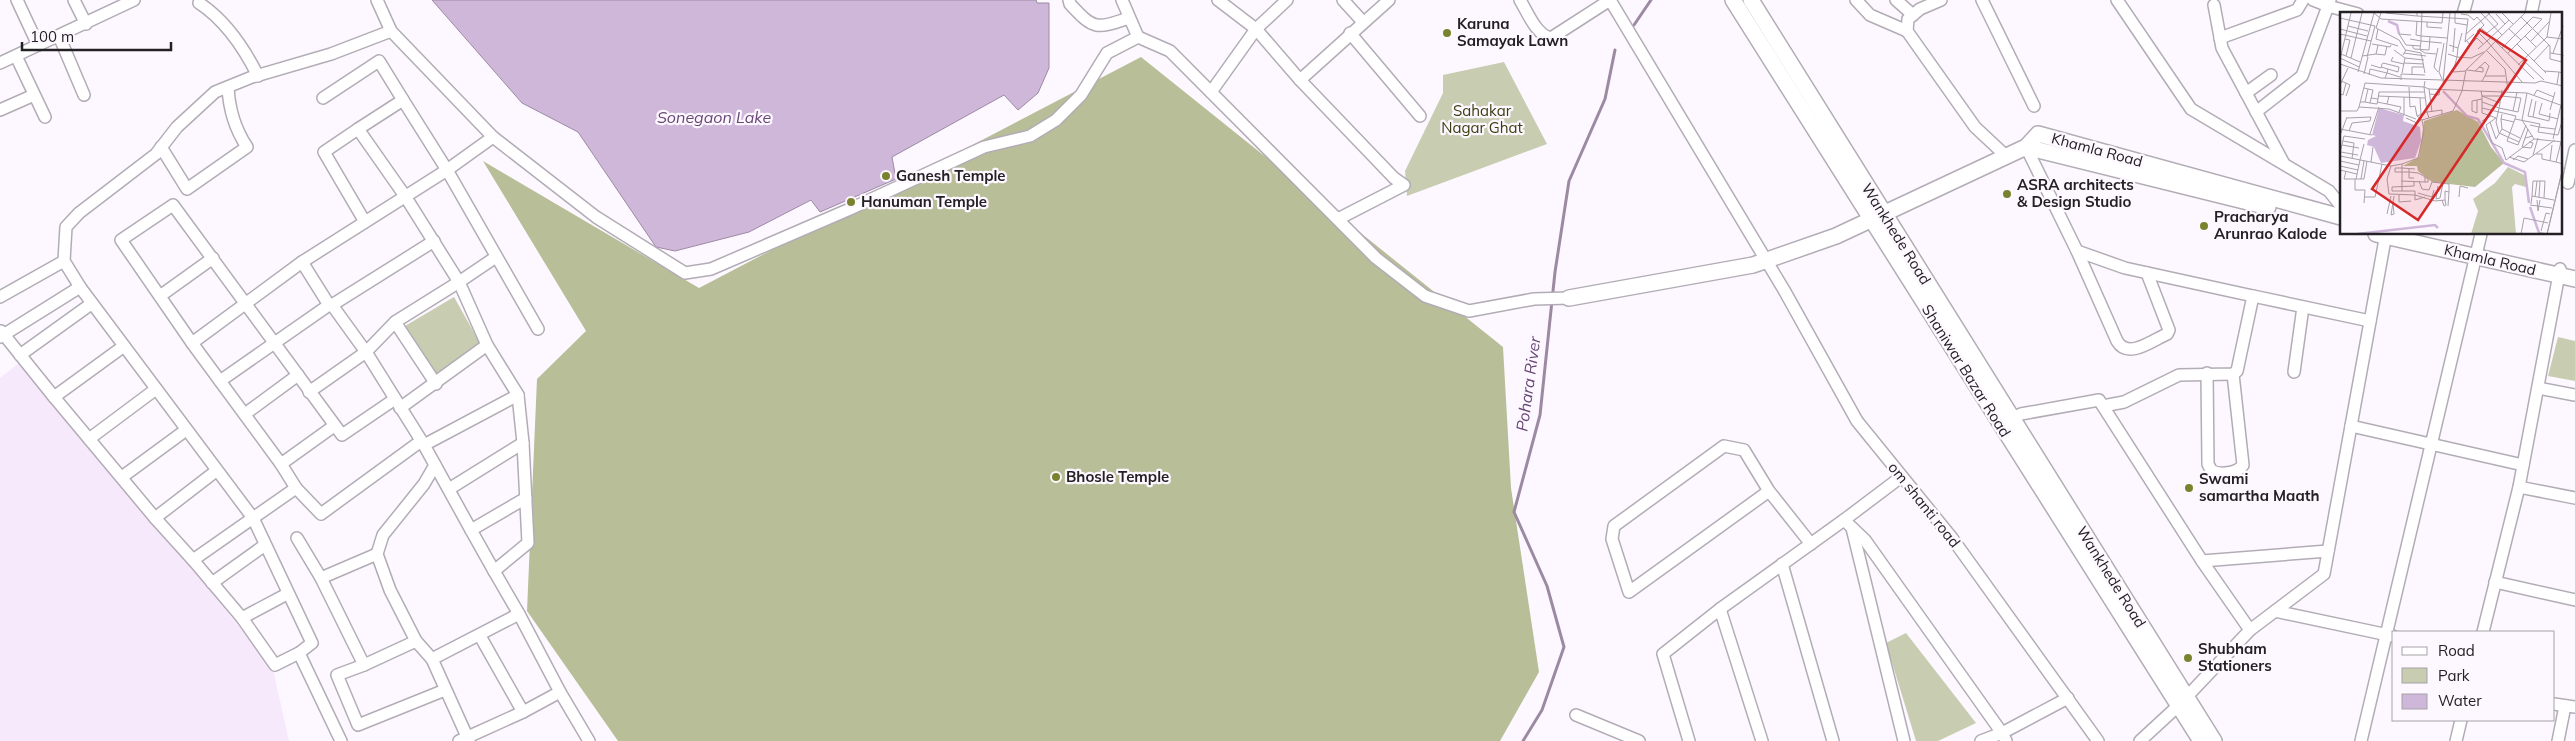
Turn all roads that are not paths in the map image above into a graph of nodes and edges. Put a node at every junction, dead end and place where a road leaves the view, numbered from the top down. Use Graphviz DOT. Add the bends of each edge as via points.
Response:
graph roads {
  1 [pos="17,0"];
  2 [pos="74,0"];
  3 [pos="134,0"];
  4 [pos="377,0"];
  5 [pos="1069,0"];
  6 [pos="1122,0"];
  7 [pos="1218,0"];
  8 [pos="1288,0"];
  9 [pos="1343,0"];
  10 [pos="1389,0"];
  11 [pos="1520,0"];
  12 [pos="1610,0"];
  13 [pos="1733,0"];
  14 [pos="1751,0"];
  15 [pos="1856,0"];
  16 [pos="1896,0"];
  17 [pos="1941,0"];
  18 [pos="1982,0"];
  19 [pos="2118,0"];
  20 [pos="2303,0"];
  21 [pos="2314,0"];
  22 [pos="198,1"];
  23 [pos="2329,3"];
  24 [pos="2214,5"];
  25 [pos="2353,12"];
  26 [pos="1913,15"];
  27 [pos="1129,18"];
  28 [pos="1363,22"];
  29 [pos="86,24"];
  30 [pos="1256,28"];
  31 [pos="391,31"];
  32 [pos="1906,31"];
  33 [pos="1350,33"];
  34 [pos="59,36"];
  35 [pos="1138,37"];
  36 [pos="2220,38"];
  37 [pos="38,45"];
  38 [pos="16,56"];
  39 [pos="0,63"];
  40 [pos="2271,75"];
  41 [pos="258,76"];
  42 [pos="1300,80"];
  43 [pos="228,87"];
  44 [pos="1211,92"];
  45 [pos="2246,93"];
  46 [pos="34,95"];
  47 [pos="84,95"];
  48 [pos="323,98"];
  49 [pos="403,100"];
  50 [pos="2034,106"];
  51 [pos="0,110"];
  52 [pos="2256,112"];
  53 [pos="1420,116"];
  54 [pos="45,117"];
  55 [pos="358,128"];
  56 [pos="493,137"];
  57 [pos="161,147"];
  58 [pos="2026,147"];
  59 [pos="2575,150"];
  60 [pos="2006,156"];
  61 [pos="2283,162"];
  62 [pos="447,170"];
  63 [pos="2568,182"];
  64 [pos="405,196"];
  65 [pos="2340,205"];
  66 [pos="1876,216"];
  67 [pos="2340,217"];
  68 [pos="1338,220"];
  69 [pos="365,222"];
  70 [pos="2340,225"];
  71 [pos="2383,235"];
  72 [pos="2387,235"];
  73 [pos="2406,235"];
  74 [pos="2481,235"];
  75 [pos="434,241"];
  76 [pos="2077,251"];
  77 [pos="2476,255"];
  78 [pos="496,257"];
  79 [pos="213,258"];
  80 [pos="1765,260"];
  81 [pos="64,261"];
  82 [pos="302,262"];
  83 [pos="2565,272"];
  84 [pos="2147,273"];
  85 [pos="2575,279"];
  86 [pos="459,282"];
  87 [pos="80,287"];
  88 [pos="160,296"];
  89 [pos="2253,296"];
  90 [pos="0,297"];
  91 [pos="1570,298"];
  92 [pos="91,304"];
  93 [pos="247,304"];
  94 [pos="330,305"];
  95 [pos="2303,306"];
  96 [pos="2370,321"];
  97 [pos="395,322"];
  98 [pos="538,329"];
  99 [pos="1,334"];
  100 [pos="192,343"];
  101 [pos="274,343"];
  102 [pos="487,345"];
  103 [pos="124,346"];
  104 [pos="366,352"];
  105 [pos="20,356"];
  106 [pos="2235,372"];
  107 [pos="2294,372"];
  108 [pos="2207,373"];
  109 [pos="298,375"];
  110 [pos="220,382"];
  111 [pos="436,384"];
  112 [pos="2538,388"];
  113 [pos="156,389"];
  114 [pos="309,392"];
  115 [pos="518,395"];
  116 [pos="2575,395"];
  117 [pos="54,397"];
  118 [pos="397,404"];
  119 [pos="2103,406"];
  120 [pos="245,414"];
  121 [pos="2011,418"];
  122 [pos="334,426"];
  123 [pos="2351,426"];
  124 [pos="186,430"];
  125 [pos="89,438"];
  126 [pos="423,443"];
  127 [pos="523,443"];
  128 [pos="2431,444"];
  129 [pos="281,464"];
  130 [pos="435,465"];
  131 [pos="2523,465"];
  132 [pos="2248,466"];
  133 [pos="216,470"];
  134 [pos="122,477"];
  135 [pos="1901,477"];
  136 [pos="2519,487"];
  137 [pos="296,488"];
  138 [pos="449,490"];
  139 [pos="1769,491"];
  140 [pos="526,498"];
  141 [pos="2575,498"];
  142 [pos="155,518"];
  143 [pos="253,518"];
  144 [pos="1844,520"];
  145 [pos="1852,528"];
  146 [pos="472,530"];
  147 [pos="297,538"];
  148 [pos="1811,544"];
  149 [pos="265,545"];
  150 [pos="2328,551"];
  151 [pos="377,554"];
  152 [pos="193,560"];
  153 [pos="2202,561"];
  154 [pos="1782,564"];
  155 [pos="494,571"];
  156 [pos="321,578"];
  157 [pos="2495,582"];
  158 [pos="212,583"];
  159 [pos="287,594"];
  160 [pos="2575,600"];
  161 [pos="1720,609"];
  162 [pos="2275,611"];
  163 [pos="519,614"];
  164 [pos="242,618"];
  165 [pos="2250,630"];
  166 [pos="2483,631"];
  167 [pos="2390,635"];
  168 [pos="480,636"];
  169 [pos="416,641"];
  170 [pos="299,653"];
  171 [pos="432,659"];
  172 [pos="364,665"];
  173 [pos="445,690"];
  174 [pos="560,692"];
  175 [pos="2068,698"];
  176 [pos="2182,701"];
  177 [pos="2565,706"];
  178 [pos="523,712"];
  179 [pos="1576,714"];
  180 [pos="2461,721"];
  181 [pos="2004,737"];
  182 [pos="465,740"];
  183 [pos="587,740"];
  184 [pos="341,741"];
  185 [pos="1639,741"];
  186 [pos="1689,741"];
  187 [pos="1762,741"];
  188 [pos="1833,741"];
  189 [pos="1904,741"];
  190 [pos="1981,741"];
  191 [pos="2098,741"];
  192 [pos="2140,741"];
  193 [pos="2201,741"];
  194 [pos="2214,741"];
  195 [pos="2361,741"];
  196 [pos="2456,741"];
  197 [pos="2558,741"];
  1 -- 37 [label="street"];
  2 -- 29 [label="street"];
  3 -- 29 [label="street"];
  4 -- 31 [label="street"];
  5 -- 27 [label="street" via="1087,22 1103,26"];
  6 -- 27 [label="street"];
  7 -- 30 [label="street"];
  8 -- 30 [label="street"];
  9 -- 28 [label="street"];
  10 -- 28 [label="street"];
  11 -- 12 [label="street" via="1538,30 1544,37 1551,38"];
  12 -- 80 [label="street, om shanti road"];
  13 -- 66 [label="main road, Shaniwar Bazar Road"];
  14 -- 66 [label="main road, Wankhede Road"];
  15 -- 32 [label="street" via="1870,15"];
  16 -- 26 [label="street"];
  17 -- 26 [label="street"];
  18 -- 50 [label="street"];
  19 -- 61 [label="street" via="2191,109"];
  20 -- 36 [label="street" via="2297,10"];
  21 -- 23 [label="street"];
  22 -- 41 [label="street" via="224,24"];
  23 -- 25 [label="street"];
  23 -- 52 [label="street" via="2302,76"];
  24 -- 36 [label="street"];
  26 -- 32 [label="street" via="1908,19"];
  27 -- 35 [label="street"];
  28 -- 33 [label="street"];
  29 -- 34 [label="street"];
  30 -- 42 [label="street"];
  30 -- 44 [label="street"];
  31 -- 41 [label="street"];
  31 -- 56 [label="street"];
  32 -- 60 [label="street" via="1975,127"];
  33 -- 42 [label="street"];
  33 -- 53 [label="street"];
  34 -- 37 [label="street"];
  34 -- 47 [label="street"];
  35 -- 44 [label="street" via="1170,51"];
  35 -- 56 [label="street" via="1107,53 1081,95 1056,120 1030,136 984,147 712,269 685,273 596,217"];
  36 -- 45 [label="street"];
  37 -- 38 [label="street"];
  38 -- 39 [label="street"];
  38 -- 46 [label="street"];
  40 -- 45 [label="street"];
  41 -- 43 [label="street"];
  42 -- 68 [label="street" via="1404,185"];
  43 -- 57 [label="street" via="215,92 177,126"];
  43 -- 57 [label="street" via="229,104 239,135 247,147 187,189"];
  44 -- 68 [label="street"];
  45 -- 52 [label="street"];
  46 -- 51 [label="street"];
  46 -- 54 [label="street"];
  48 -- 49 [label="street" via="379,61"];
  49 -- 55 [label="street"];
  49 -- 62 [label="street"];
  52 -- 61 [label="street"];
  55 -- 64 [label="street"];
  55 -- 69 [label="street" via="324,152"];
  56 -- 62 [label="street"];
  57 -- 81 [label="street" via="66,227"];
  58 -- 60 [label="main road"];
  58 -- 67 [label="main road, Khamla Road" via="2038,134"];
  58 -- 70 [label="main road, Khamla Road"];
  58 -- 76 [label="street"];
  59 -- 63 [label="street"];
  60 -- 66 [label="main road"];
  61 -- 65 [label="street" via="2329,191"];
  62 -- 64 [label="street"];
  62 -- 78 [label="street"];
  64 -- 69 [label="street"];
  64 -- 75 [label="street"];
  66 -- 80 [label="main road" via="1836,236"];
  66 -- 121 [label="main road, Wankhede Road"];
  66 -- 176 [label="main road, Shaniwar Bazar Road"];
  68 -- 91 [label="street" via="1376,258 1425,296 1470,311 1534,299"];
  69 -- 82 [label="street"];
  71 -- 96 [label="street"];
  72 -- 77 [label="main road, Khamla Road"];
  73 -- 77 [label="main road, Khamla Road"];
  74 -- 77 [label="street"];
  75 -- 86 [label="street"];
  75 -- 94 [label="street"];
  76 -- 84 [label="street"];
  76 -- 84 [label="street" via="2117,342 2124,349 2133,350 2167,334 2169,330"];
  77 -- 83 [label="main road, Khamla Road"];
  77 -- 128 [label="street"];
  78 -- 86 [label="street"];
  78 -- 98 [label="street"];
  79 -- 88 [label="street"];
  79 -- 88 [label="street" via="173,205 122,240"];
  79 -- 93 [label="street"];
  80 -- 91 [label="main road" via="1753,265"];
  80 -- 135 [label="street, om shanti road" via="1857,421"];
  81 -- 87 [label="street"];
  81 -- 90 [label="street"];
  82 -- 93 [label="street"];
  82 -- 94 [label="street"];
  83 -- 85 [label="main road, Khamla Road"];
  83 -- 112 [label="street"];
  84 -- 89 [label="street"];
  86 -- 97 [label="street"];
  86 -- 102 [label="street"];
  87 -- 92 [label="street"];
  87 -- 99 [label="street"];
  88 -- 100 [label="street"];
  89 -- 95 [label="street"];
  89 -- 106 [label="street"];
  92 -- 103 [label="street"];
  92 -- 105 [label="street"];
  93 -- 100 [label="street"];
  93 -- 101 [label="street"];
  94 -- 101 [label="street"];
  94 -- 104 [label="street"];
  95 -- 96 [label="street"];
  95 -- 107 [label="street"];
  96 -- 123 [label="street"];
  97 -- 104 [label="street"];
  97 -- 111 [label="street"];
  99 -- 105 [label="street"];
  100 -- 110 [label="street"];
  101 -- 109 [label="street"];
  101 -- 110 [label="street"];
  102 -- 111 [label="street"];
  102 -- 115 [label="street"];
  103 -- 113 [label="street"];
  103 -- 117 [label="street"];
  104 -- 114 [label="street"];
  104 -- 118 [label="street"];
  105 -- 117 [label="street"];
  106 -- 108 [label="street"];
  106 -- 108 [label="street" via="2243,465 2236,471 2218,473 2210,470 2208,464"];
  106 -- 132 [label="street"];
  108 -- 119 [label="street" via="2179,375 2124,402"];
  109 -- 114 [label="street"];
  109 -- 120 [label="street"];
  110 -- 120 [label="street"];
  111 -- 118 [label="street"];
  112 -- 116 [label="street"];
  112 -- 131 [label="street"];
  113 -- 124 [label="street"];
  113 -- 125 [label="street"];
  114 -- 122 [label="street"];
  115 -- 126 [label="street"];
  115 -- 127 [label="street"];
  117 -- 125 [label="street"];
  118 -- 122 [label="street" via="342,435"];
  118 -- 126 [label="street"];
  119 -- 121 [label="street" via="2099,400"];
  119 -- 153 [label="street"];
  120 -- 129 [label="street"];
  121 -- 176 [label="main road, Wankhede Road"];
  122 -- 129 [label="street"];
  123 -- 128 [label="street"];
  123 -- 150 [label="street"];
  124 -- 133 [label="street"];
  124 -- 134 [label="street"];
  125 -- 134 [label="street"];
  126 -- 130 [label="street"];
  126 -- 137 [label="street" via="321,514"];
  127 -- 138 [label="street"];
  127 -- 140 [label="street"];
  128 -- 131 [label="street"];
  128 -- 167 [label="street"];
  129 -- 137 [label="street"];
  130 -- 138 [label="street"];
  130 -- 151 [label="street" via="383,535"];
  131 -- 136 [label="street"];
  133 -- 142 [label="street"];
  133 -- 143 [label="street"];
  134 -- 142 [label="street"];
  135 -- 144 [label="street"];
  135 -- 175 [label="street, om shanti road" via="1952,538"];
  136 -- 141 [label="street"];
  136 -- 157 [label="street"];
  137 -- 143 [label="street"];
  138 -- 146 [label="street"];
  139 -- 139 [label="street" via="1746,508 1629,592 1612,539 1614,526 1724,446 1744,450"];
  139 -- 148 [label="street"];
  140 -- 146 [label="street"];
  140 -- 155 [label="street" via="528,543"];
  142 -- 152 [label="street"];
  143 -- 149 [label="street"];
  143 -- 152 [label="street"];
  144 -- 145 [label="street"];
  144 -- 148 [label="street"];
  145 -- 181 [label="street" via="1865,540"];
  145 -- 189 [label="street"];
  146 -- 155 [label="street"];
  147 -- 156 [label="street"];
  148 -- 154 [label="street"];
  149 -- 158 [label="street"];
  149 -- 159 [label="street"];
  150 -- 153 [label="street"];
  150 -- 162 [label="street" via="2324,574"];
  151 -- 156 [label="street"];
  151 -- 169 [label="street" via="390,590"];
  152 -- 158 [label="street"];
  153 -- 165 [label="street"];
  154 -- 161 [label="street"];
  154 -- 188 [label="street"];
  155 -- 163 [label="street"];
  156 -- 172 [label="street"];
  157 -- 160 [label="street"];
  157 -- 166 [label="street"];
  158 -- 164 [label="street"];
  159 -- 164 [label="street"];
  159 -- 170 [label="street" via="312,643"];
  161 -- 186 [label="street" via="1663,654"];
  161 -- 187 [label="street"];
  162 -- 165 [label="street"];
  162 -- 167 [label="street"];
  163 -- 168 [label="street"];
  163 -- 174 [label="street"];
  164 -- 170 [label="street" via="275,665"];
  165 -- 176 [label="street"];
  167 -- 195 [label="street"];
  168 -- 171 [label="street"];
  168 -- 178 [label="street"];
  169 -- 171 [label="street"];
  169 -- 172 [label="street"];
  170 -- 184 [label="street"];
  171 -- 173 [label="street"];
  172 -- 173 [label="street" via="337,675 358,725"];
  173 -- 182 [label="street"];
  174 -- 178 [label="street"];
  174 -- 183 [label="street"];
  175 -- 181 [label="street"];
  175 -- 191 [label="street, om shanti road"];
  176 -- 192 [label="street"];
  176 -- 193 [label="main road, Shaniwar Bazar Road"];
  176 -- 194 [label="main road"];
  177 -- 197 [label="street"];
  178 -- 182 [label="street"];
  179 -- 185 [label="street"];
  180 -- 196 [label="street"];
  181 -- 190 [label="street"];
}
